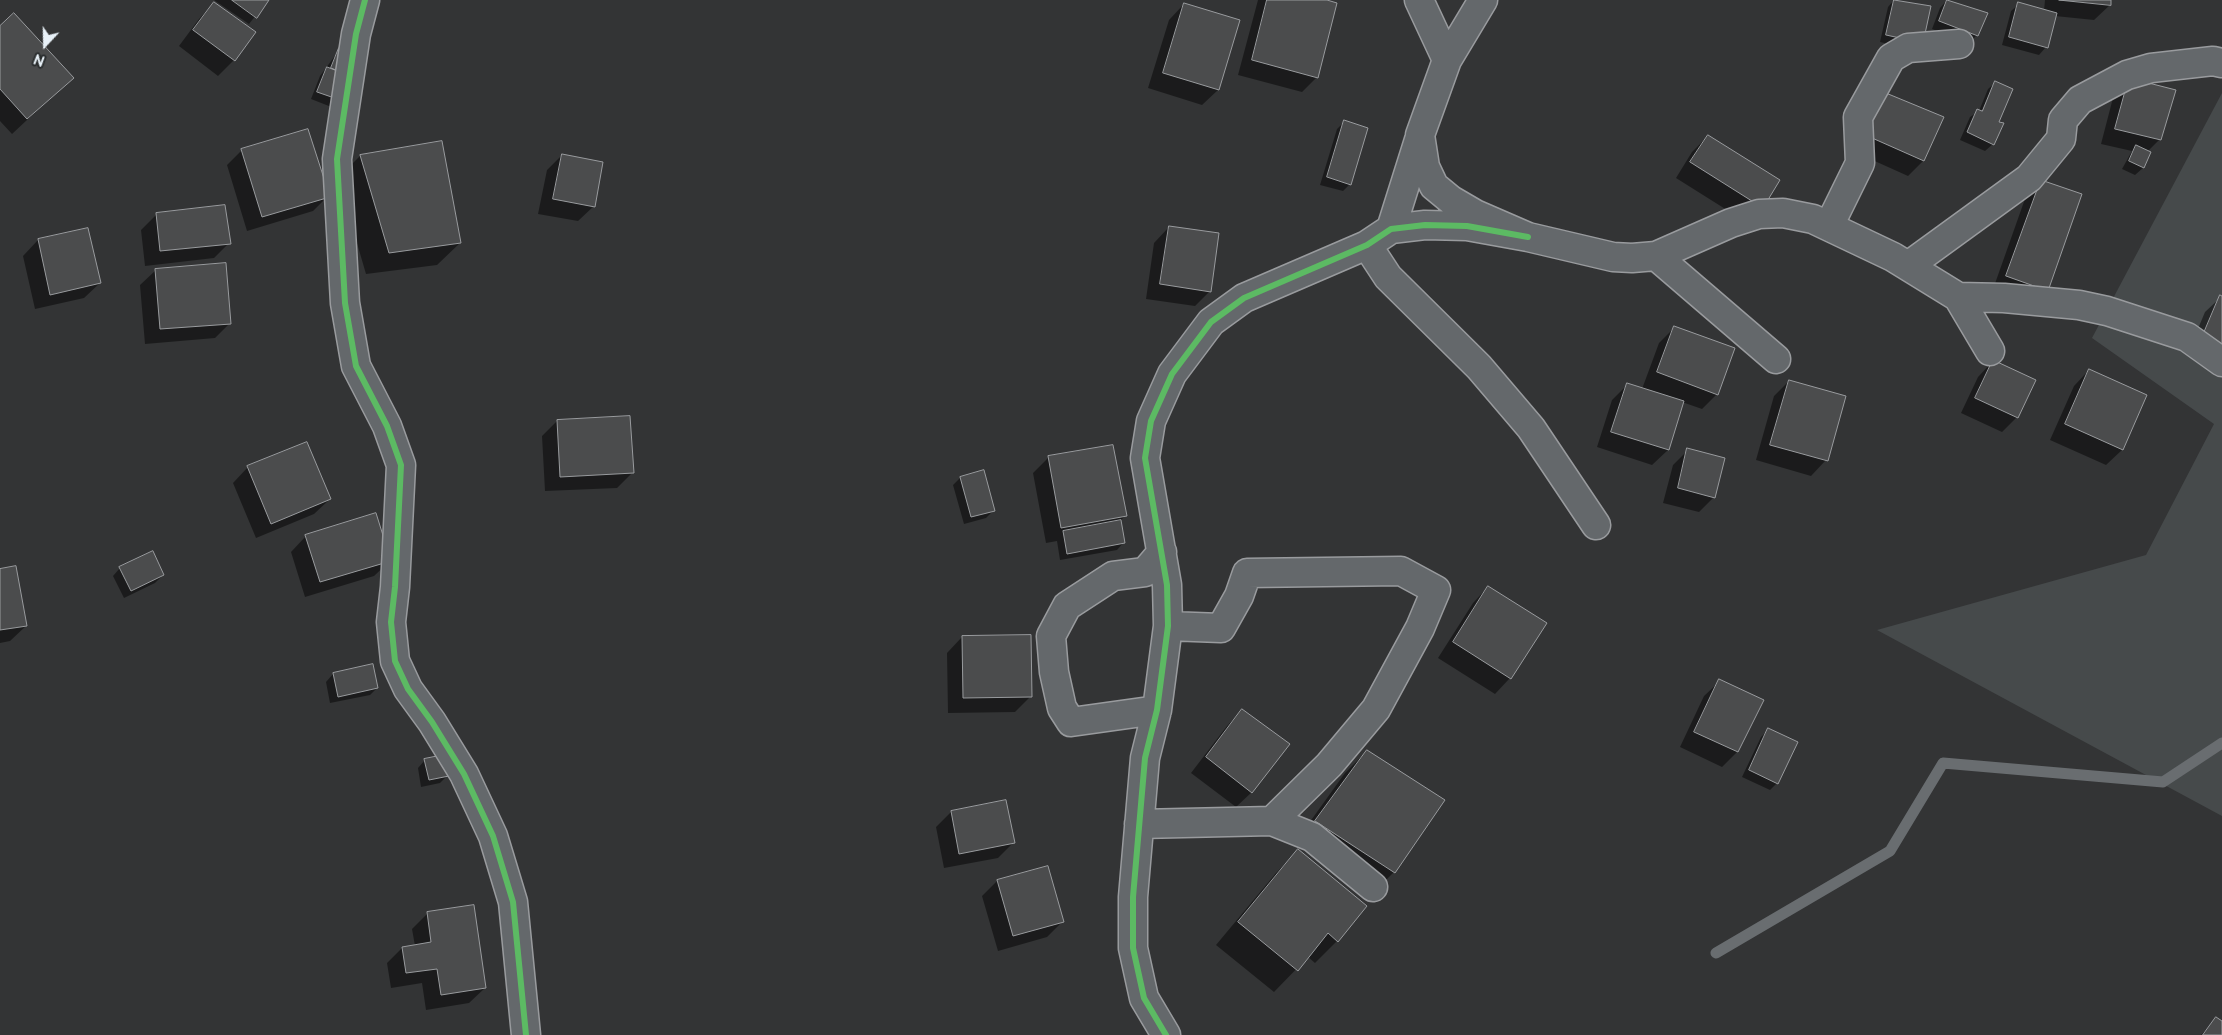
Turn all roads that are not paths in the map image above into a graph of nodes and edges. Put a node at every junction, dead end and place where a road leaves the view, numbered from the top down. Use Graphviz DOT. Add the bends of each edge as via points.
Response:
graph roads {
  1 [pos="365,0"];
  2 [pos="1419,0"];
  3 [pos="1483,0"];
  4 [pos="1959,44"];
  5 [pos="1446,60"];
  6 [pos="2222,63"];
  7 [pos="1420,135"];
  8 [pos="1829,226"];
  9 [pos="1391,230"];
  10 [pos="1528,237"];
  11 [pos="1367,244"];
  12 [pos="1656,256"];
  13 [pos="1908,266"];
  14 [pos="1958,297"];
  15 [pos="1990,352"];
  16 [pos="1776,359"];
  17 [pos="2222,362"];
  18 [pos="1596,525"];
  19 [pos="1162,552"];
  20 [pos="1168,626"];
  21 [pos="1157,710"];
  22 [pos="1272,822"];
  23 [pos="1139,824"];
  24 [pos="1373,887"];
  25 [pos="526,1035"];
  26 [pos="1166,1035"];
  1 -- 25 [label="street" via="356,34 337,158 345,304 356,366 387,426 401,465 391,622 395,661 408,689 464,774 493,836 513,902"];
  2 -- 5 [label="street"];
  3 -- 5 [label="street"];
  4 -- 8 [label="street" via="1908,48 1891,58 1858,117 1860,163"];
  5 -- 7 [label="street"];
  6 -- 13 [label="street" via="2213,61 2151,68 2127,75 2080,100 2064,120 2062,139 2029,178"];
  7 -- 9 [label="street"];
  7 -- 10 [label="street" via="1425,168 1434,186 1475,214"];
  8 -- 12 [label="street" via="1783,213 1759,214"];
  8 -- 13 [label="street"];
  9 -- 10 [label="street" via="1425,225 1467,226"];
  9 -- 11 [label="street"];
  10 -- 12 [label="street" via="1613,257"];
  11 -- 18 [label="street" via="1388,277 1479,367 1532,428"];
  11 -- 19 [label="street" via="1244,298 1211,322 1172,374 1151,421 1145,458"];
  12 -- 16 [label="street"];
  13 -- 14 [label="street"];
  14 -- 15 [label="street"];
  14 -- 17 [label="street" via="2079,305 2107,311 2187,337"];
  19 -- 20 [label="street"];
  19 -- 21 [label="street" via="1145,572 1113,576 1067,606 1051,636 1062,708 1071,722"];
  20 -- 21 [label="street"];
  20 -- 22 [label="street" via="1221,628 1239,596 1247,572 1401,571 1436,590 1420,628 1376,709 1329,765"];
  21 -- 23 [label="street" via="1145,758"];
  22 -- 23 [label="street"];
  22 -- 24 [label="street" via="1312,837"];
  23 -- 26 [label="street" via="1133,948 1144,998"];
}
